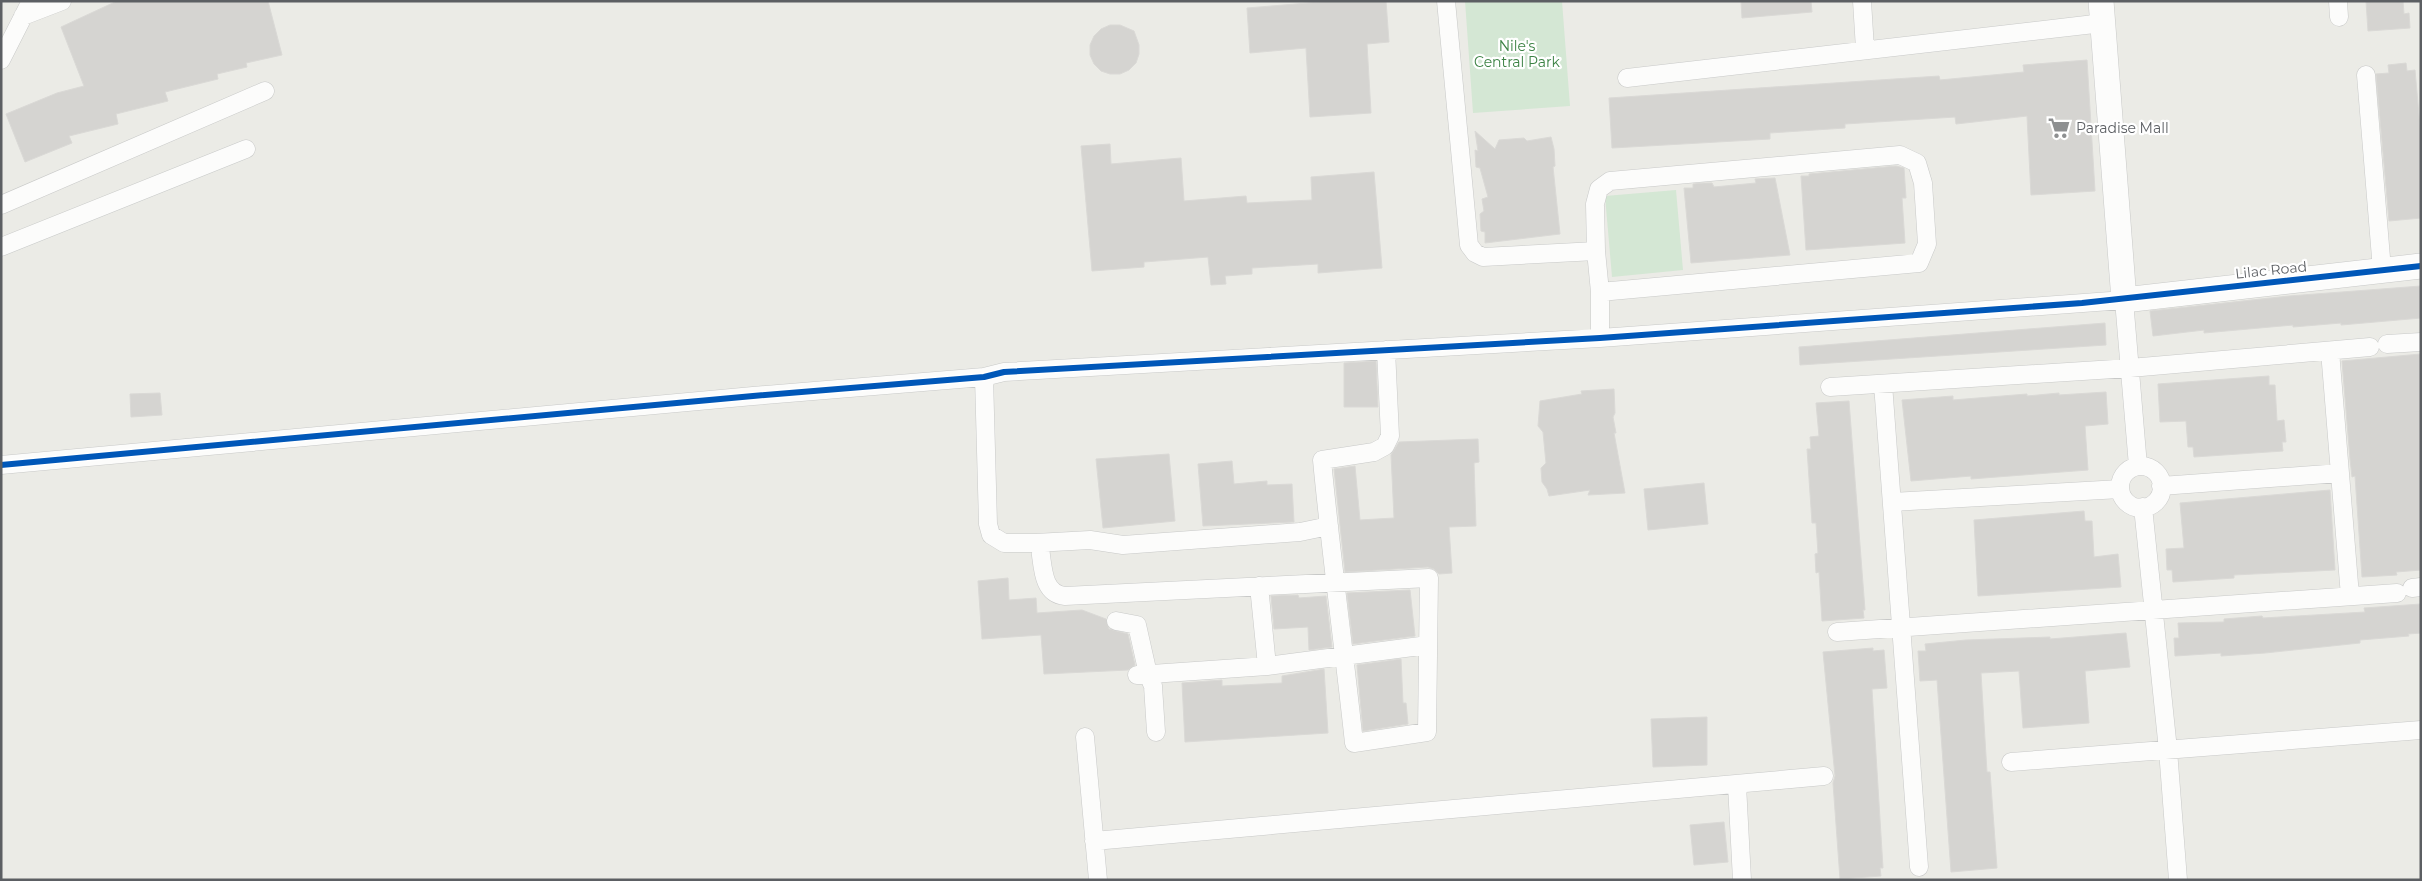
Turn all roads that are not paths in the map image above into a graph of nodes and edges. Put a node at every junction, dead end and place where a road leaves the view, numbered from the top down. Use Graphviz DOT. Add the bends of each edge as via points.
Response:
graph roads {
  1 [pos="62,1"];
  2 [pos="1446,1"];
  3 [pos="1862,1"];
  4 [pos="27,9"];
  5 [pos="2102,12"];
  6 [pos="1865,49"];
  7 [pos="1,60"];
  8 [pos="2366,75"];
  9 [pos="1627,78"];
  10 [pos="265,91"];
  11 [pos="246,149"];
  12 [pos="1,205"];
  13 [pos="1,247"];
  14 [pos="1596,250"];
  15 [pos="2421,266"];
  16 [pos="2382,270"];
  17 [pos="1600,292"];
  18 [pos="2124,300"];
  19 [pos="1600,338"];
  20 [pos="2421,342"];
  21 [pos="1386,350"];
  22 [pos="2330,351"];
  23 [pos="2130,368"];
  24 [pos="984,377"];
  25 [pos="1883,384"];
  26 [pos="1830,388"];
  27 [pos="1,465"];
  28 [pos="2138,466"];
  29 [pos="2340,473"];
  30 [pos="2161,486"];
  31 [pos="2120,489"];
  32 [pos="1892,502"];
  33 [pos="2143,507"];
  34 [pos="1329,526"];
  35 [pos="1035,543"];
  36 [pos="1337,582"];
  37 [pos="1259,586"];
  38 [pos="2410,590"];
  39 [pos="2350,596"];
  40 [pos="2152,610"];
  41 [pos="1116,622"];
  42 [pos="1901,627"];
  43 [pos="1837,632"];
  44 [pos="1428,646"];
  45 [pos="1345,658"];
  46 [pos="1267,666"];
  47 [pos="1142,674"];
  48 [pos="2421,730"];
  49 [pos="1156,732"];
  50 [pos="1085,737"];
  51 [pos="2168,750"];
  52 [pos="2011,762"];
  53 [pos="1824,776"];
  54 [pos="1737,785"];
  55 [pos="1094,841"];
  56 [pos="1919,867"];
  57 [pos="1098,880"];
  58 [pos="1742,880"];
  59 [pos="2178,880"];
  1 -- 4 [label="street"];
  2 -- 14 [label="street" via="1469,246 1483,257"];
  3 -- 6 [label="street"];
  4 -- 7 [label="street"];
  5 -- 6 [label="street"];
  5 -- 18 [label="street"];
  6 -- 9 [label="street"];
  8 -- 16 [label="street"];
  10 -- 12 [label="street"];
  11 -- 13 [label="street"];
  14 -- 17 [label="street"];
  14 -- 17 [label="street" via="1595,204 1599,189 1610,181 1900,155 1917,163 1923,183 1928,244 1919,263"];
  15 -- 16 [label="street, Lilac Road"];
  16 -- 18 [label="street, Lilac Road"];
  17 -- 19 [label="street"];
  18 -- 19 [label="street"];
  18 -- 23 [label="street"];
  19 -- 21 [label="street"];
  20 -- 22 [label="street"];
  21 -- 24 [label="street" via="1004,372"];
  21 -- 34 [label="street" via="1390,436 1385,446 1374,452 1322,460"];
  22 -- 23 [label="street"];
  22 -- 29 [label="street"];
  23 -- 25 [label="street"];
  23 -- 28 [label="street"];
  24 -- 27 [label="street"];
  24 -- 35 [label="street" via="990,535 1004,543"];
  25 -- 26 [label="street"];
  25 -- 32 [label="street"];
  28 -- 30 [label="street" via="2155,471"];
  28 -- 31 [label="street" via="2125,473"];
  29 -- 30 [label="street"];
  29 -- 39 [label="street"];
  30 -- 33 [label="street" via="2159,498"];
  31 -- 32 [label="street"];
  31 -- 33 [label="street" via="2128,503"];
  32 -- 42 [label="street"];
  33 -- 40 [label="street"];
  34 -- 35 [label="street" via="1300,532 1123,545 1090,540"];
  34 -- 36 [label="street"];
  35 -- 37 [label="street" via="1040,548 1048,588 1060,596"];
  36 -- 37 [label="street"];
  36 -- 44 [label="street" via="1430,578"];
  36 -- 45 [label="street"];
  37 -- 46 [label="street"];
  38 -- 39 [label="street"];
  39 -- 40 [label="street"];
  40 -- 42 [label="street"];
  40 -- 51 [label="street"];
  41 -- 47 [label="street" via="1137,625"];
  42 -- 43 [label="street"];
  42 -- 56 [label="street"];
  44 -- 45 [label="street"];
  44 -- 45 [label="street" via="1427,732 1418,734 1354,743"];
  45 -- 46 [label="street"];
  46 -- 47 [label="street"];
  47 -- 49 [label="street" via="1153,686"];
  48 -- 51 [label="street"];
  50 -- 55 [label="street"];
  51 -- 52 [label="street"];
  51 -- 59 [label="street"];
  53 -- 54 [label="street"];
  54 -- 55 [label="street"];
  54 -- 58 [label="street"];
  55 -- 57 [label="street"];
}
